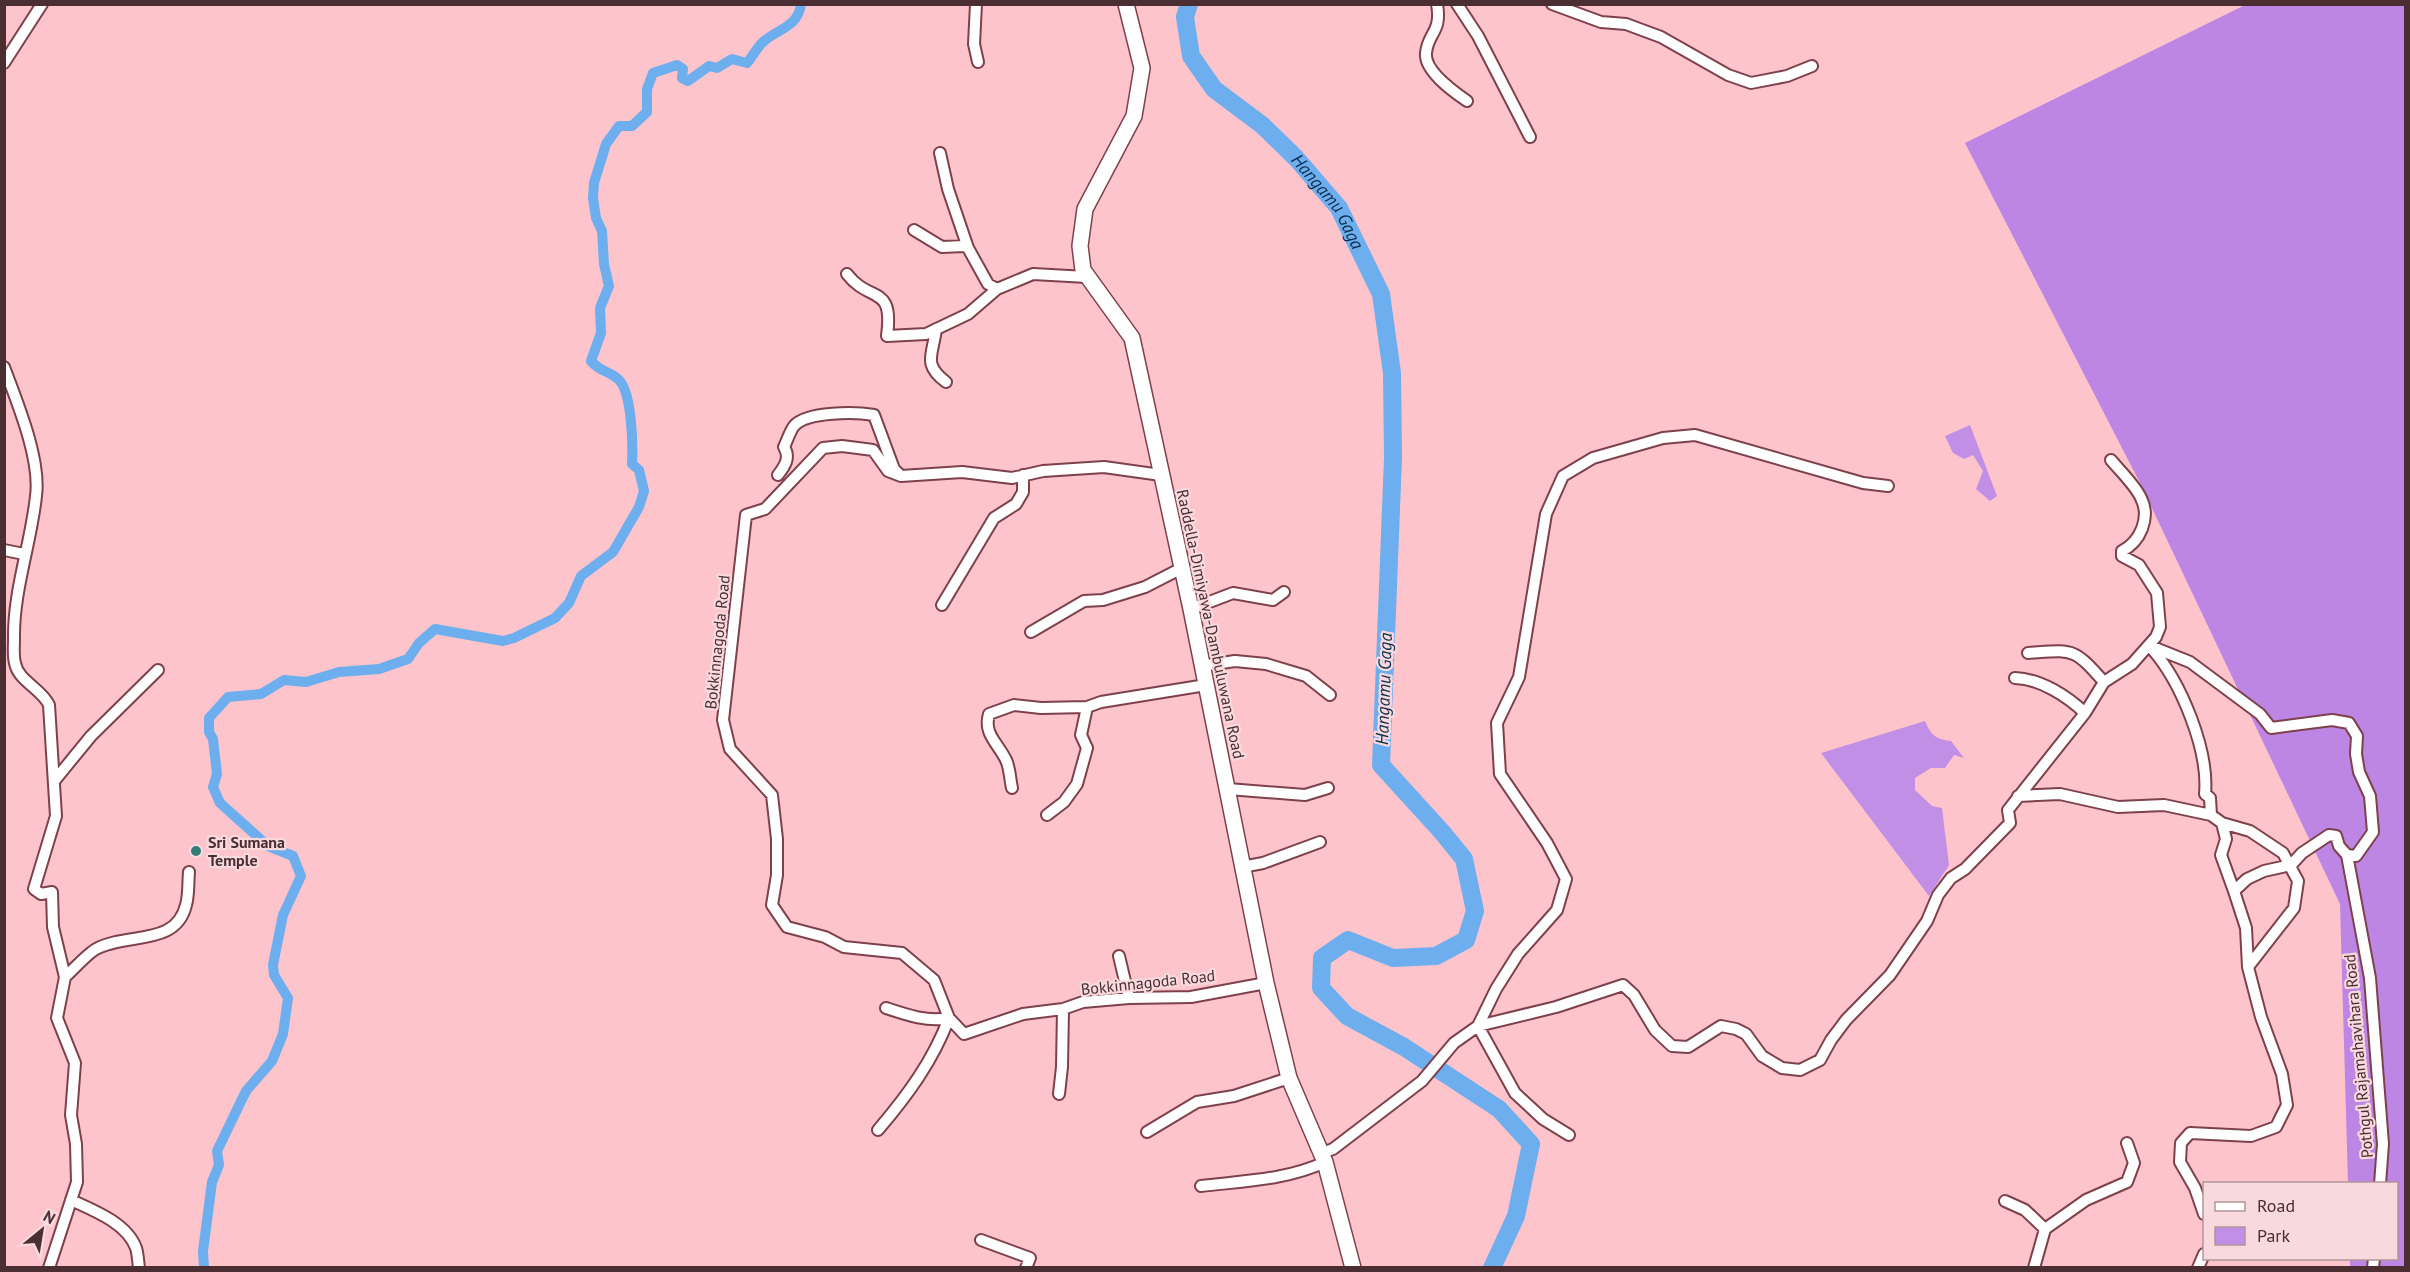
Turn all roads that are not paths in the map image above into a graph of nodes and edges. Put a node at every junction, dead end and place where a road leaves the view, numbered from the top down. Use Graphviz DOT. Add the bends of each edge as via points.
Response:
graph roads {
  1 [pos="42,4"];
  2 [pos="976,4"];
  3 [pos="1126,4"];
  4 [pos="1437,4"];
  5 [pos="1457,4"];
  6 [pos="1552,4"];
  7 [pos="978,62"];
  8 [pos="4,63"];
  9 [pos="1812,66"];
  10 [pos="1467,101"];
  11 [pos="1530,137"];
  12 [pos="940,153"];
  13 [pos="914,230"];
  14 [pos="968,248"];
  15 [pos="847,274"];
  16 [pos="1087,277"];
  17 [pos="997,289"];
  18 [pos="936,329"];
  19 [pos="4,367"];
  20 [pos="946,382"];
  21 [pos="2111,460"];
  22 [pos="778,475"];
  23 [pos="1023,475"];
  24 [pos="1161,475"];
  25 [pos="901,476"];
  26 [pos="1888,486"];
  27 [pos="4,550"];
  28 [pos="24,554"];
  29 [pos="1182,568"];
  30 [pos="1284,592"];
  31 [pos="942,605"];
  32 [pos="1191,609"];
  33 [pos="1031,632"];
  34 [pos="2150,646"];
  35 [pos="2028,653"];
  36 [pos="10,665"];
  37 [pos="1201,666"];
  38 [pos="158,670"];
  39 [pos="2015,678"];
  40 [pos="2104,682"];
  41 [pos="1206,685"];
  42 [pos="1330,695"];
  43 [pos="1087,707"];
  44 [pos="2085,713"];
  45 [pos="55,780"];
  46 [pos="1012,788"];
  47 [pos="1328,788"];
  48 [pos="1228,789"];
  49 [pos="2018,796"];
  50 [pos="1047,815"];
  51 [pos="2211,815"];
  52 [pos="2222,823"];
  53 [pos="1320,842"];
  54 [pos="2347,855"];
  55 [pos="2291,865"];
  56 [pos="1242,867"];
  57 [pos="189,872"];
  58 [pos="2234,891"];
  59 [pos="1119,956"];
  60 [pos="2248,967"];
  61 [pos="65,977"];
  62 [pos="1266,983"];
  63 [pos="1130,998"];
  64 [pos="886,1008"];
  65 [pos="1063,1009"];
  66 [pos="949,1018"];
  67 [pos="1478,1026"];
  68 [pos="1289,1078"];
  69 [pos="1059,1094"];
  70 [pos="878,1130"];
  71 [pos="1147,1132"];
  72 [pos="1569,1135"];
  73 [pos="2127,1143"];
  74 [pos="1324,1158"];
  75 [pos="2380,1182"];
  76 [pos="1202,1186"];
  77 [pos="71,1200"];
  78 [pos="2005,1201"];
  79 [pos="2203,1209"];
  80 [pos="2045,1229"];
  81 [pos="981,1240"];
  82 [pos="49,1268"];
  83 [pos="139,1268"];
  84 [pos="1026,1268"];
  85 [pos="1353,1268"];
  86 [pos="2034,1268"];
  1 -- 8 [label="street"];
  2 -- 7 [label="street" via="974,44"];
  3 -- 16 [label="street, Raddella-Dimiyawa-Dambuluwana Road" via="1142,68 1134,116 1085,209 1080,246"];
  4 -- 10 [label="street" via="1440,20 1426,52 1427,65"];
  5 -- 11 [label="street" via="1478,36"];
  6 -- 9 [label="street" via="1652,34 1728,75 1751,83"];
  12 -- 14 [label="street"];
  13 -- 14 [label="street" via="942,247"];
  14 -- 17 [label="street" via="988,284"];
  15 -- 18 [label="street" via="888,307 887,336"];
  16 -- 17 [label="street" via="1033,274"];
  16 -- 24 [label="street, Raddella-Dimiyawa-Dambuluwana Road" via="1132,338"];
  17 -- 18 [label="street" via="968,314"];
  18 -- 20 [label="street" via="930,362"];
  19 -- 28 [label="street" via="36,471 37,494"];
  21 -- 34 [label="street" via="2142,498 2145,512 2140,535 2121,551 2122,556 2139,565 2157,593 2160,627"];
  22 -- 25 [label="street" via="786,464 784,447 795,425 811,417 855,412 874,415 894,469"];
  23 -- 24 [label="street" via="1104,467"];
  23 -- 25 [label="street" via="1012,478 962,472"];
  23 -- 31 [label="street" via="1023,492 1016,504 994,518"];
  24 -- 29 [label="street, Raddella-Dimiyawa-Dambuluwana Road"];
  25 -- 66 [label="street, Bokkinnagoda Road" via="888,471 873,450 823,448 765,508 746,515 723,720 730,749 772,795 777,875 772,905 787,927 844,946 902,953 934,980"];
  26 -- 67 [label="street" via="1863,483 1695,435 1663,438 1593,458 1563,476 1546,514 1519,677 1497,723 1500,774 1566,879 1557,910 1518,954"];
  27 -- 28 [label="street"];
  28 -- 36 [label="street"];
  29 -- 32 [label="street, Raddella-Dimiyawa-Dambuluwana Road"];
  29 -- 33 [label="street" via="1145,587 1103,600 1084,600"];
  30 -- 32 [label="street" via="1273,600 1233,593"];
  32 -- 37 [label="street, Raddella-Dimiyawa-Dambuluwana Road"];
  34 -- 40 [label="street" via="2132,664"];
  34 -- 51 [label="street" via="2177,686 2195,732"];
  34 -- 54 [label="street" via="2190,662 2260,714 2271,728 2332,720 2349,723 2357,736 2356,754 2370,796 2373,832 2356,856"];
  35 -- 40 [label="street" via="2079,654"];
  36 -- 45 [label="street" via="46,697"];
  37 -- 41 [label="street, Raddella-Dimiyawa-Dambuluwana Road"];
  37 -- 42 [label="street" via="1234,661 1266,664 1306,676"];
  38 -- 45 [label="street" via="91,736"];
  39 -- 44 [label="street" via="2032,679"];
  40 -- 44 [label="street"];
  41 -- 43 [label="street"];
  41 -- 48 [label="street, Raddella-Dimiyawa-Dambuluwana Road"];
  43 -- 46 [label="street" via="1014,705 989,714 988,732 1007,761"];
  43 -- 50 [label="street" via="1081,735 1087,748 1077,784 1064,802"];
  44 -- 49 [label="street"];
  45 -- 61 [label="street" via="56,816 34,889 41,894 52,892 53,927"];
  47 -- 48 [label="street" via="1305,795"];
  48 -- 56 [label="street, Raddella-Dimiyawa-Dambuluwana Road"];
  49 -- 51 [label="street" via="2060,794 2118,807 2164,805"];
  49 -- 67 [label="street" via="2008,810 2010,823 1951,878 1890,975 1846,1020 1820,1060 1800,1070 1782,1068 1762,1056 1746,1034 1721,1026 1688,1047 1672,1046 1655,1030 1634,995 1623,985"];
  51 -- 52 [label="street"];
  52 -- 55 [label="street" via="2250,831 2283,853"];
  52 -- 58 [label="street" via="2226,839 2221,855"];
  53 -- 56 [label="street"];
  54 -- 55 [label="street" via="2336,836 2329,835"];
  54 -- 75 [label="street, Pothgul Rajamahavihara Road" via="2370,978 2383,1144"];
  55 -- 58 [label="street" via="2264,871"];
  55 -- 60 [label="street" via="2298,881 2294,908"];
  56 -- 62 [label="street, Raddella-Dimiyawa-Dambuluwana Road"];
  57 -- 61 [label="street" via="186,905 167,933 119,940 94,950"];
  58 -- 60 [label="street" via="2246,928"];
  59 -- 63 [label="street"];
  60 -- 79 [label="street" via="2282,1074 2286,1105 2276,1127 2251,1136 2190,1133 2181,1143 2180,1162"];
  61 -- 77 [label="street" via="57,1018 75,1064 71,1115 77,1182"];
  62 -- 63 [label="street, Bokkinnagoda Road" via="1191,997"];
  62 -- 68 [label="street, Raddella-Dimiyawa-Dambuluwana Road"];
  63 -- 65 [label="street, Bokkinnagoda Road" via="1083,1002"];
  64 -- 66 [label="street" via="915,1017"];
  65 -- 66 [label="street, Bokkinnagoda Road" via="1023,1014 964,1034"];
  65 -- 69 [label="street"];
  66 -- 70 [label="street" via="940,1041 907,1095"];
  67 -- 72 [label="street" via="1515,1093 1543,1119"];
  67 -- 74 [label="street" via="1454,1043 1422,1080"];
  68 -- 71 [label="street" via="1234,1096 1197,1102"];
  68 -- 74 [label="street, Raddella-Dimiyawa-Dambuluwana Road"];
  73 -- 80 [label="street" via="2133,1163 2127,1182 2086,1200"];
  74 -- 76 [label="street" via="1298,1173"];
  74 -- 85 [label="street, Raddella-Dimiyawa-Dambuluwana Road"];
  77 -- 82 [label="street"];
  77 -- 83 [label="street" via="118,1226 135,1246"];
  78 -- 80 [label="street" via="2025,1210"];
  80 -- 86 [label="street"];
  81 -- 84 [label="street" via="1030,1258"];
}
